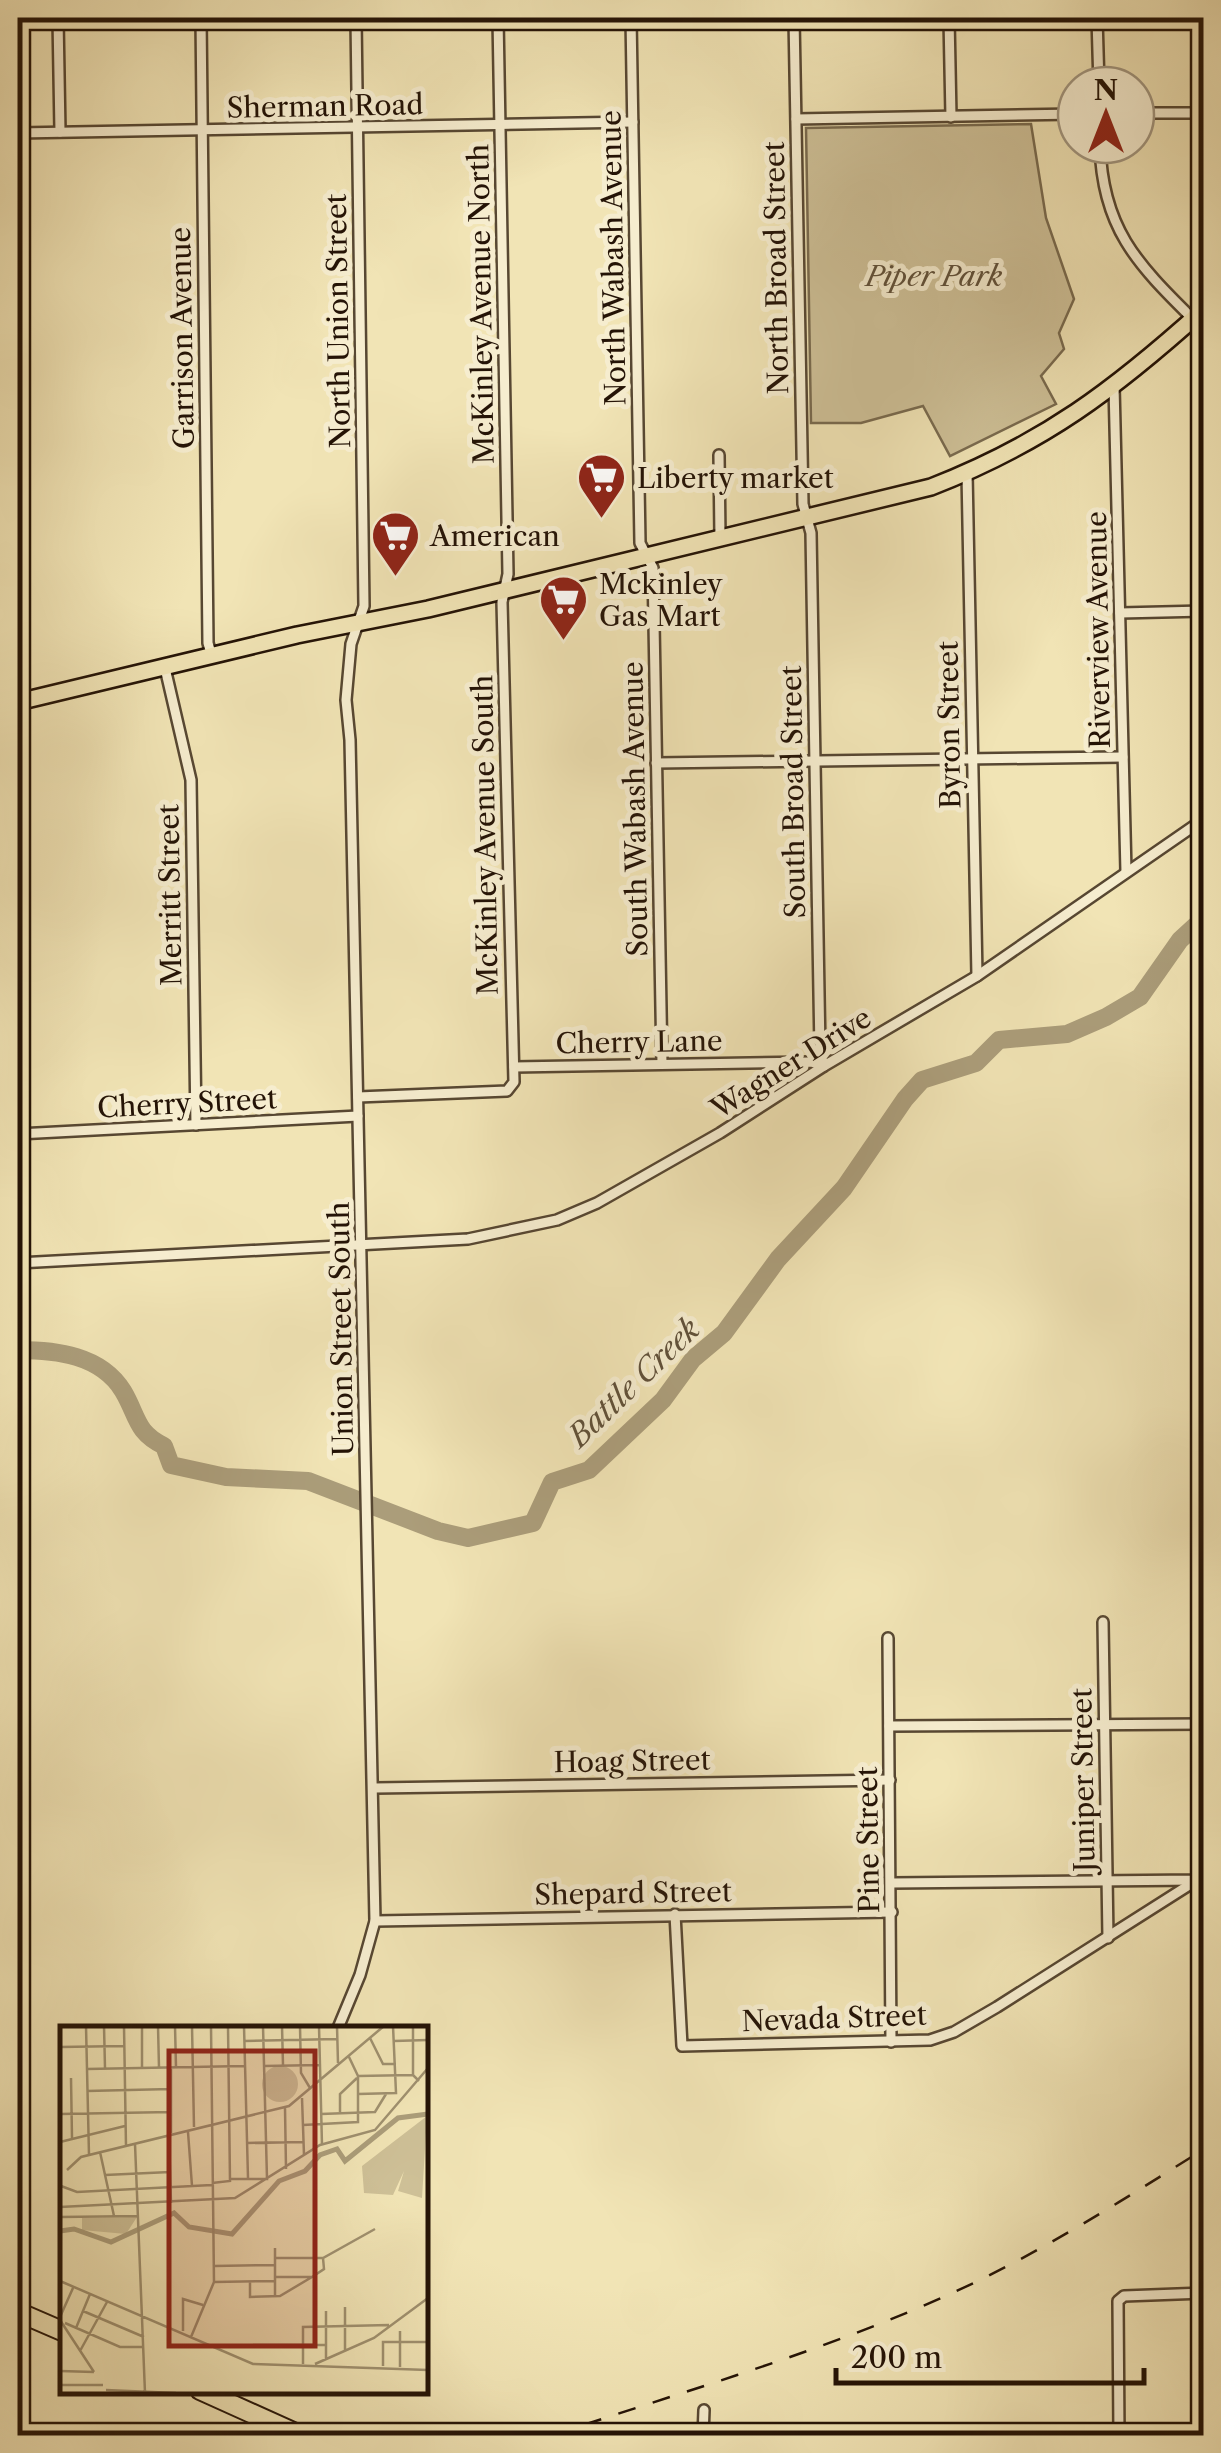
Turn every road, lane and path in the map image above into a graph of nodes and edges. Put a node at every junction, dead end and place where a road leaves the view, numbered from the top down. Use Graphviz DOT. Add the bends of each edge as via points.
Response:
graph roads {
  1 [pos="58,18"];
  2 [pos="201,18"];
  3 [pos="356,18"];
  4 [pos="498,18"];
  5 [pos="631,18"];
  6 [pos="794,18"];
  7 [pos="949,18"];
  8 [pos="1097,18"];
  9 [pos="1098,65"];
  10 [pos="1156,113"];
  11 [pos="1204,113"];
  12 [pos="1056,114"];
  13 [pos="951,117"];
  14 [pos="796,119"];
  15 [pos="632,122"];
  16 [pos="500,125"];
  17 [pos="357,128"];
  18 [pos="203,131"];
  19 [pos="60,132"];
  20 [pos="18,133"];
  21 [pos="1101,165"];
  22 [pos="1198,314"];
  23 [pos="18,329"];
  24 [pos="1114,386"];
  25 [pos="718,456"];
  26 [pos="967,473"];
  27 [pos="18,500"];
  28 [pos="806,518"];
  29 [pos="720,538"];
  30 [pos="647,556"];
  31 [pos="506,588"];
  32 [pos="1204,611"];
  33 [pos="1120,613"];
  34 [pos="359,624"];
  35 [pos="212,657"];
  36 [pos="164,668"];
  37 [pos="21,702"];
  38 [pos="1123,756"];
  39 [pos="972,758"];
  40 [pos="813,762"];
  41 [pos="656,763"];
  42 [pos="1204,818"];
  43 [pos="1126,872"];
  44 [pos="977,976"];
  45 [pos="662,1064"];
  46 [pos="824,1066"];
  47 [pos="514,1067"];
  48 [pos="358,1097"];
  49 [pos="358,1116"];
  50 [pos="196,1125"];
  51 [pos="18,1134"];
  52 [pos="362,1246"];
  53 [pos="18,1264"];
  54 [pos="1104,1622"];
  55 [pos="888,1638"];
  56 [pos="1204,1724"];
  57 [pos="889,1726"];
  58 [pos="1104,1726"];
  59 [pos="890,1780"];
  60 [pos="375,1788"];
  61 [pos="1200,1877"];
  62 [pos="1107,1882"];
  63 [pos="892,1883"];
  64 [pos="892,1912"];
  65 [pos="675,1914"];
  66 [pos="375,1921"];
  67 [pos="1108,1938"];
  68 [pos="339,2026"];
  69 [pos="891,2042"];
  70 [pos="1204,2293"];
  71 [pos="18,2312"];
  72 [pos="60,2330"];
  73 [pos="207,2393"];
  74 [pos="704,2410"];
  75 [pos="302,2436"];
  76 [pos="704,2436"];
  77 [pos="1119,2436"];
  1 -- 19 [label="street"];
  2 -- 18 [label="street, Garrison Avenue"];
  3 -- 17 [label="street, North Union Street"];
  4 -- 16 [label="street, McKinley Avenue North"];
  5 -- 15 [label="street, North Wabash Avenue"];
  6 -- 14 [label="street, North Broad Street"];
  7 -- 13 [label="street"];
  8 -- 9 [label="street"];
  10 -- 11 [label="street"];
  12 -- 13 [label="street"];
  13 -- 14 [label="street"];
  14 -- 28 [label="street, North Broad Street"];
  15 -- 16 [label="street, Sherman Road"];
  15 -- 30 [label="street, North Wabash Avenue" via="640,542"];
  16 -- 17 [label="street, Sherman Road"];
  16 -- 31 [label="street, McKinley Avenue North"];
  17 -- 18 [label="street, Sherman Road"];
  17 -- 34 [label="street, North Union Street" via="364,606"];
  18 -- 19 [label="street, Sherman Road"];
  18 -- 35 [label="street, Garrison Avenue"];
  19 -- 20 [label="street, Sherman Road"];
  21 -- 22 [label="street" via="1117,230 1128,247"];
  22 -- 24 [label="main road"];
  23 -- 27 [label="street"];
  24 -- 26 [label="main road" via="1044,434"];
  24 -- 33 [label="street, Riverview Avenue"];
  25 -- 29 [label="street"];
  26 -- 28 [label="main road"];
  26 -- 39 [label="street, Byron Street"];
  27 -- 37 [label="street"];
  28 -- 29 [label="main road"];
  28 -- 40 [label="street, South Broad Street"];
  29 -- 30 [label="main road"];
  30 -- 31 [label="main road"];
  30 -- 41 [label="street, South Wabash Avenue" via="653,568"];
  31 -- 34 [label="main road"];
  31 -- 47 [label="street, McKinley Avenue South"];
  32 -- 33 [label="street"];
  33 -- 38 [label="street, Riverview Avenue"];
  34 -- 35 [label="main road"];
  34 -- 48 [label="street, Union Street South" via="346,700"];
  35 -- 36 [label="main road"];
  36 -- 37 [label="main road"];
  36 -- 50 [label="street, Merritt Street" via="191,778"];
  38 -- 39 [label="street"];
  38 -- 43 [label="street, Riverview Avenue"];
  39 -- 40 [label="street"];
  39 -- 44 [label="street, Byron Street"];
  40 -- 41 [label="street"];
  40 -- 46 [label="street, South Broad Street"];
  41 -- 45 [label="street, South Wabash Avenue"];
  42 -- 43 [label="street, Wagner Drive"];
  43 -- 44 [label="street, Wagner Drive"];
  44 -- 46 [label="street, Wagner Drive"];
  45 -- 46 [label="street, Cherry Lane"];
  45 -- 47 [label="street, Cherry Lane"];
  46 -- 52 [label="street, Wagner Drive" via="720,1134 558,1220 468,1238"];
  47 -- 48 [label="street, McKinley Avenue South" via="508,1091"];
  48 -- 49 [label="street, Union Street South"];
  49 -- 50 [label="street, Cherry Street"];
  49 -- 52 [label="street, Union Street South"];
  50 -- 51 [label="street, Cherry Street"];
  52 -- 53 [label="street, Wagner Drive"];
  52 -- 60 [label="street, Union Street South"];
  54 -- 58 [label="street, Juniper Street"];
  55 -- 57 [label="street, Pine Street"];
  56 -- 58 [label="street"];
  57 -- 58 [label="street"];
  57 -- 59 [label="street, Pine Street"];
  58 -- 62 [label="street, Juniper Street"];
  59 -- 60 [label="street, Hoag Street"];
  59 -- 63 [label="street, Pine Street"];
  60 -- 66 [label="street, Union Street South"];
  61 -- 62 [label="street"];
  61 -- 67 [label="street, Nevada Street"];
  62 -- 63 [label="street"];
  62 -- 67 [label="street, Juniper Street"];
  63 -- 64 [label="street, Pine Street"];
  64 -- 65 [label="street, Shepard Street"];
  64 -- 69 [label="street, Pine Street"];
  65 -- 66 [label="street, Shepard Street"];
  65 -- 69 [label="street, Nevada Street" via="682,2046"];
  66 -- 68 [label="street, Union Street South"];
  67 -- 69 [label="street, Nevada Street" via="954,2032"];
  70 -- 77 [label="street" via="1120,2298"];
  71 -- 72 [label="highway"];
  73 -- 75 [label="highway"];
  74 -- 76 [label="street"];
}
